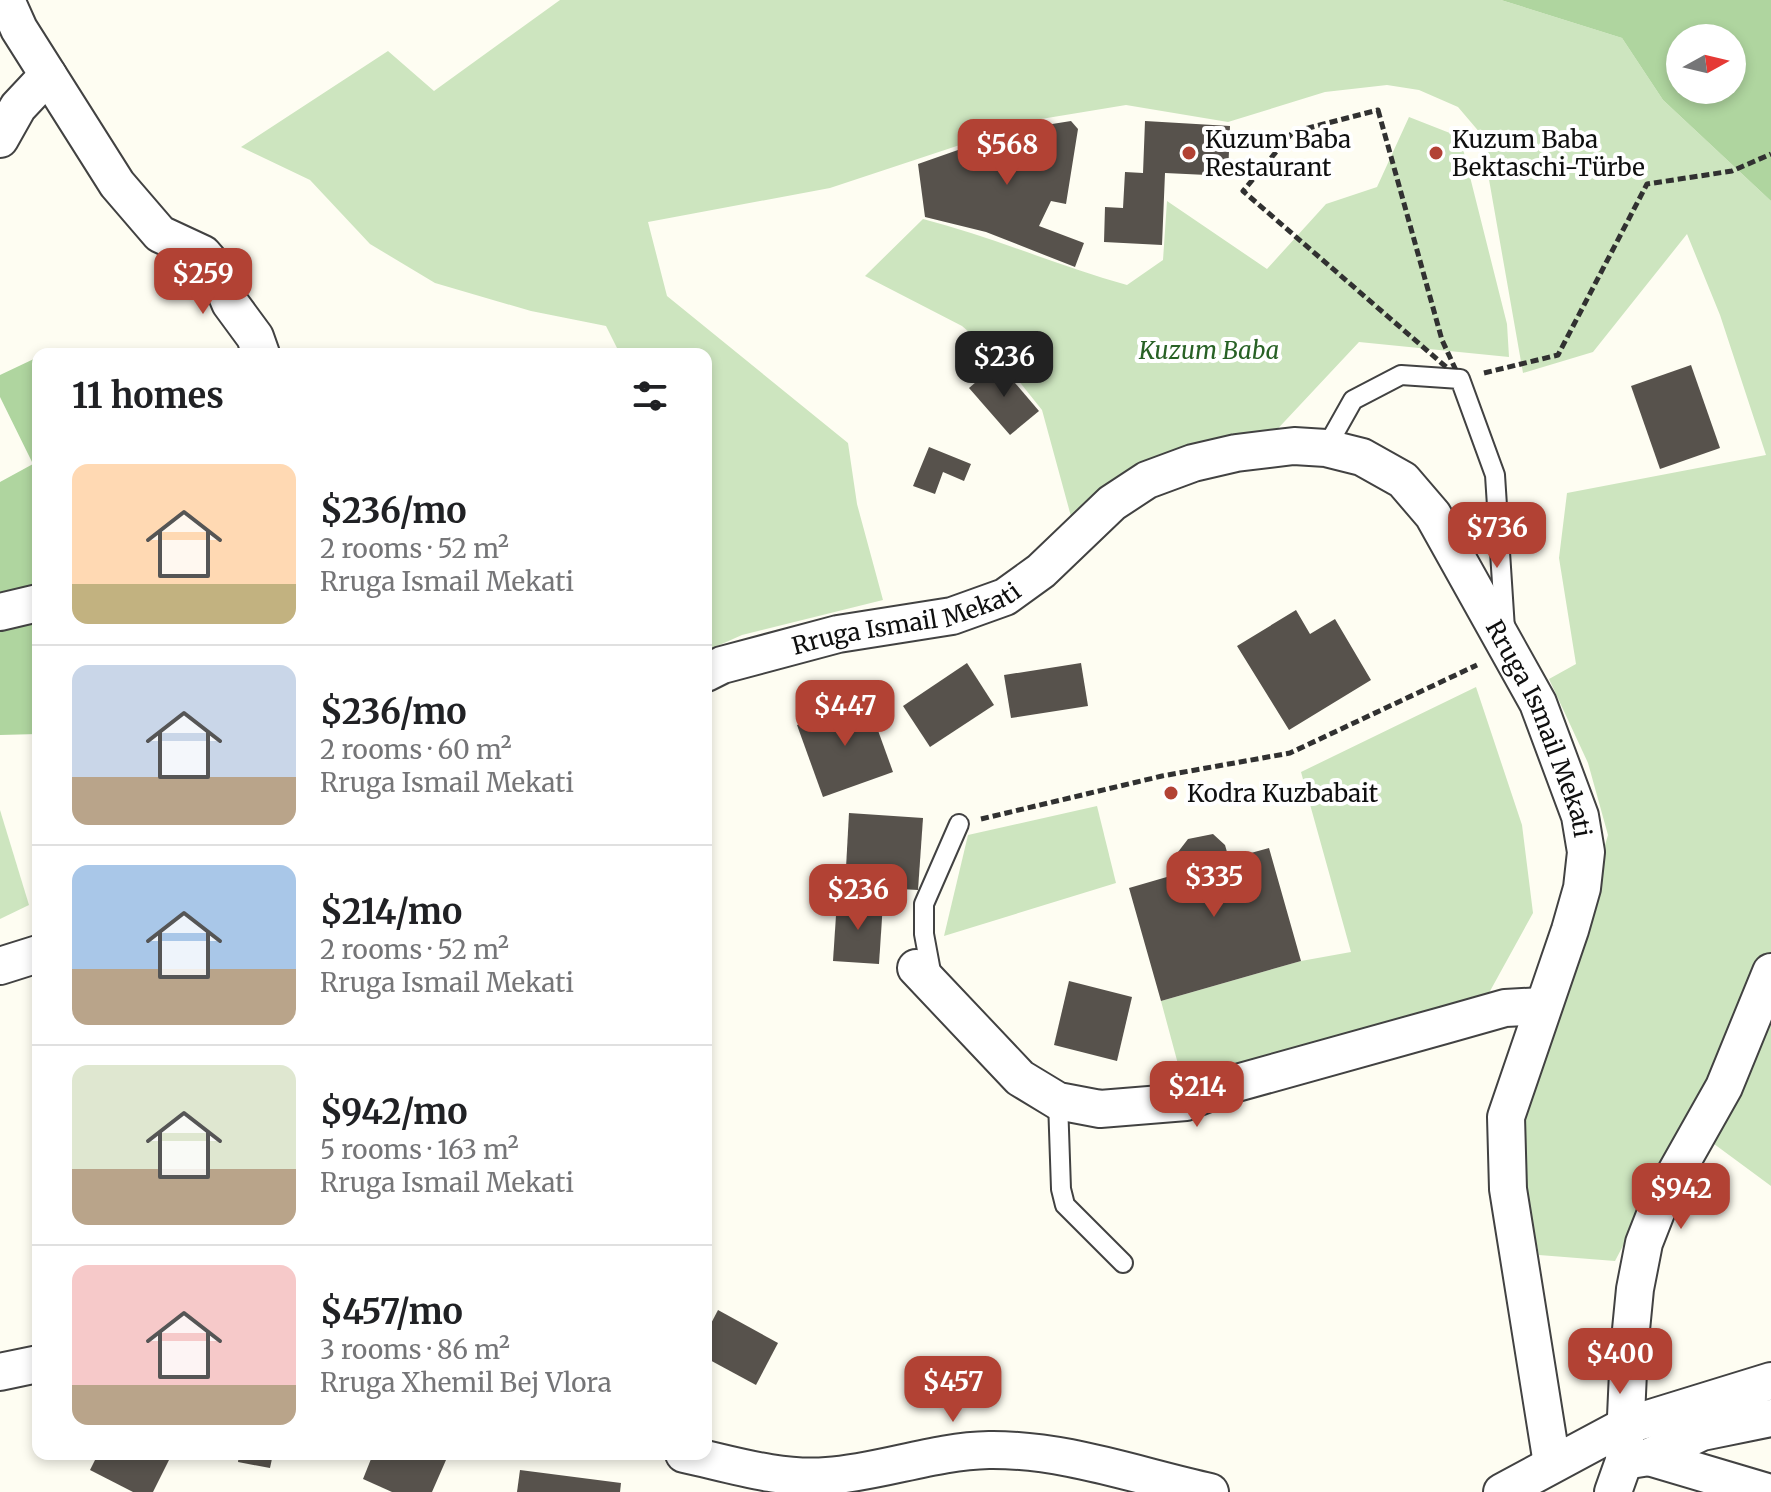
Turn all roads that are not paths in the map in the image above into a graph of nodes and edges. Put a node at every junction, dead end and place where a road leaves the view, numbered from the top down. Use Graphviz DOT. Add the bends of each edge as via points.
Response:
graph roads {
  1 [pos="6,0"];
  2 [pos="48,75"];
  3 [pos="0,139"];
  4 [pos="259,348"];
  5 [pos="1326,448"];
  6 [pos="32,604"];
  7 [pos="0,612"];
  8 [pos="1506,652"];
  9 [pos="712,671"];
  10 [pos="959,824"];
  11 [pos="32,956"];
  12 [pos="0,966"];
  13 [pos="1771,972"];
  14 [pos="925,978"];
  15 [pos="1543,1006"];
  16 [pos="1058,1101"];
  17 [pos="1123,1263"];
  18 [pos="32,1365"];
  19 [pos="0,1372"];
  20 [pos="1771,1381"];
  21 [pos="1771,1418"];
  22 [pos="1628,1459"];
  23 [pos="712,1460"];
  24 [pos="1552,1464"];
  25 [pos="1210,1492"];
  26 [pos="1502,1492"];
  27 [pos="1767,1492"];
  1 -- 2 [label="street"];
  2 -- 3 [label="street" via="18,107"];
  2 -- 4 [label="street" via="126,194 160,234 203,254 216,269"];
  5 -- 8 [label="street, Rruga Ismail Mekati" via="1362,457 1403,480 1433,515"];
  5 -- 8 [label="lane" via="1353,400 1401,375 1460,379 1495,475"];
  5 -- 9 [label="street, Rruga Ismail Mekati" via="1236,453 1147,480 1112,503 1041,571 1005,597 952,616 838,634"];
  6 -- 7 [label="street"];
  8 -- 15 [label="street, Rruga Ismail Mekati" via="1538,703 1580,816 1586,852 1582,888"];
  10 -- 14 [label="lane" via="924,904"];
  11 -- 12 [label="street"];
  13 -- 22 [label="street" via="1724,1087 1662,1197 1644,1243 1635,1289"];
  14 -- 16 [label="street" via="1020,1078"];
  15 -- 16 [label="street" via="1505,1008 1460,1020 1186,1102 1100,1109"];
  15 -- 24 [label="street, Rruga Ismail Mekati" via="1506,1117 1505,1153"];
  16 -- 17 [label="lane" via="1065,1205"];
  18 -- 19 [label="street"];
  20 -- 22 [label="street"];
  21 -- 22 [label="street" via="1702,1432"];
  22 -- 24 [label="street"];
  22 -- 27 [label="street"];
  23 -- 25 [label="street" via="782,1475 826,1476 934,1456 1029,1452 1089,1461"];
  24 -- 26 [label="street"];
}
